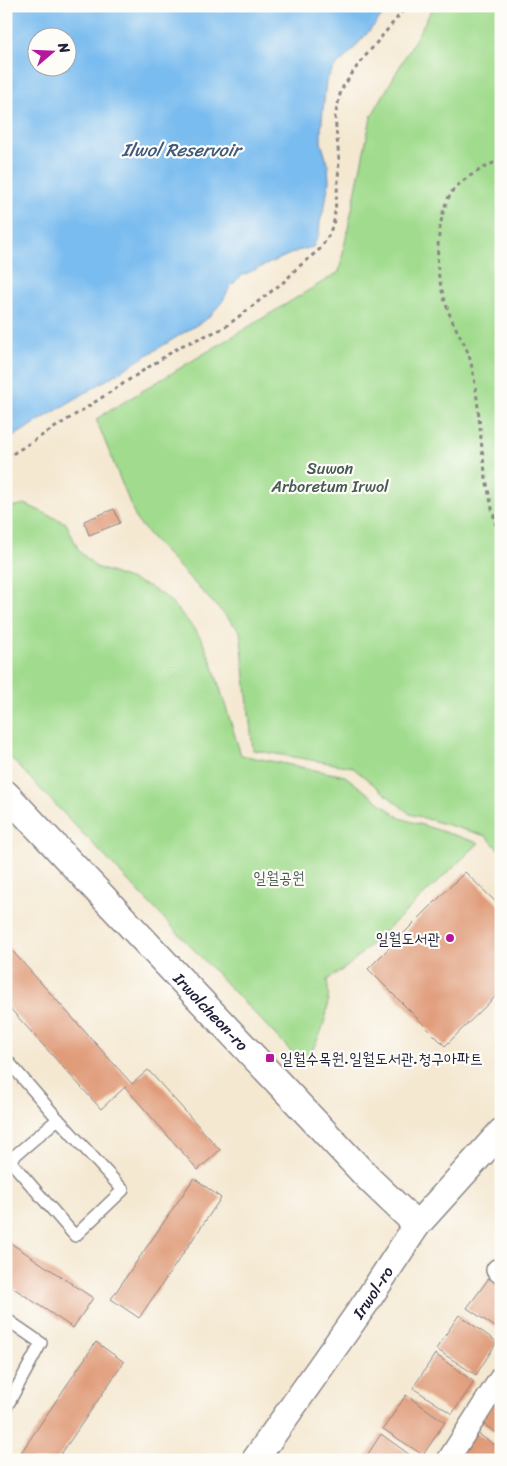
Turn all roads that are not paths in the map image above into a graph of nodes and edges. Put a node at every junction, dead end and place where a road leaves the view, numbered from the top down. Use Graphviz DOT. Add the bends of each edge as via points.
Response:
graph roads {
  1 [pos="6,794"];
  2 [pos="6,1059"];
  3 [pos="58,1119"];
  4 [pos="501,1132"];
  5 [pos="8,1160"];
  6 [pos="418,1226"];
  7 [pos="6,1319"];
  8 [pos="501,1377"];
  9 [pos="6,1408"];
  10 [pos="255,1460"];
  11 [pos="448,1460"];
  1 -- 6 [label="street, Irwolcheon-ro" via="370,1180"];
  2 -- 3 [label="lane"];
  3 -- 5 [label="lane"];
  3 -- 5 [label="lane" via="123,1190 75,1236"];
  4 -- 6 [label="street, Irwol-ro"];
  6 -- 10 [label="street, Irwol-ro"];
  7 -- 9 [label="lane" via="41,1343"];
  8 -- 11 [label="street"];
}
